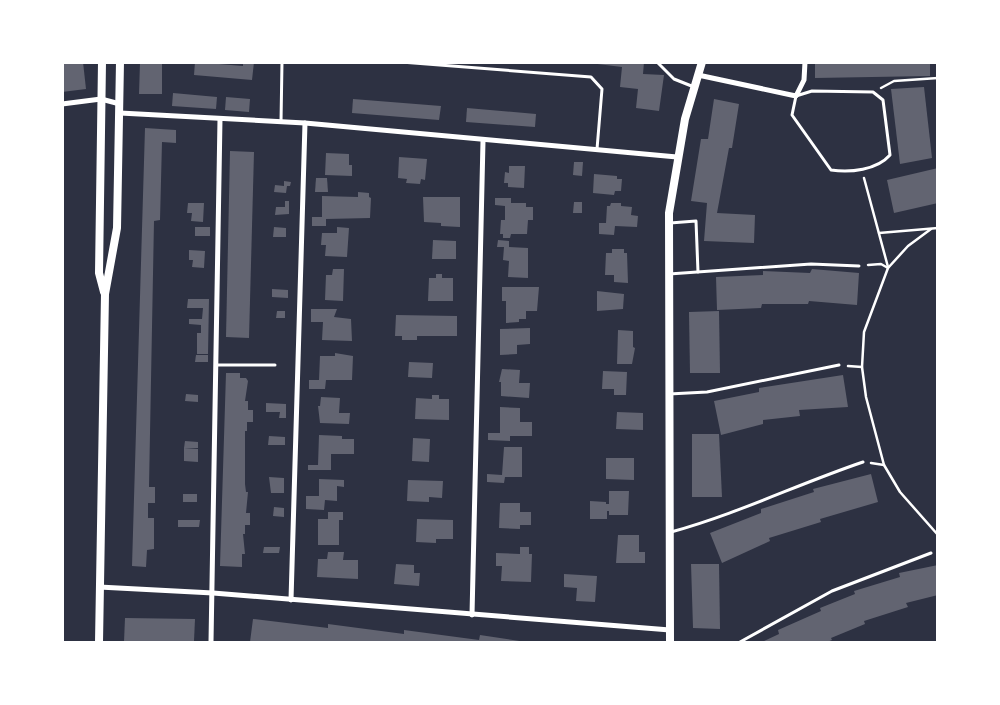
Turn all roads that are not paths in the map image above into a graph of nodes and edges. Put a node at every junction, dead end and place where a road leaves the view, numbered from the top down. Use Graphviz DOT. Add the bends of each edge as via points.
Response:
graph roads {
  1 [pos="102,62"];
  2 [pos="120,62"];
  3 [pos="282,62"];
  4 [pos="401,62"];
  5 [pos="657,62"];
  6 [pos="702,62"];
  7 [pos="805,62"];
  8 [pos="698,76"];
  9 [pos="694,87"];
  10 [pos="796,96"];
  11 [pos="101,100"];
  12 [pos="62,104"];
  13 [pos="120,104"];
  14 [pos="120,113"];
  15 [pos="220,119"];
  16 [pos="280,122"];
  17 [pos="305,124"];
  18 [pos="483,141"];
  19 [pos="596,151"];
  20 [pos="677,157"];
  21 [pos="669,222"];
  22 [pos="859,266"];
  23 [pos="698,272"];
  24 [pos="668,274"];
  25 [pos="105,294"];
  26 [pos="216,365"];
  27 [pos="275,365"];
  28 [pos="839,366"];
  29 [pos="669,394"];
  30 [pos="863,462"];
  31 [pos="671,532"];
  32 [pos="931,553"];
  33 [pos="99,587"];
  34 [pos="213,592"];
  35 [pos="291,600"];
  36 [pos="472,615"];
  37 [pos="670,630"];
  38 [pos="99,642"];
  39 [pos="211,642"];
  40 [pos="670,642"];
  41 [pos="740,642"];
  1 -- 11 [label="street"];
  2 -- 13 [label="street"];
  3 -- 16 [label="lane"];
  4 -- 19 [label="lane" via="591,77 602,88"];
  5 -- 9 [label="lane" via="674,79"];
  6 -- 8 [label="street"];
  7 -- 10 [label="street" via="804,80"];
  8 -- 9 [label="street"];
  8 -- 10 [label="street"];
  9 -- 20 [label="street"];
  10 -- 10 [label="lane" via="812,91 873,92 883,100 890,156 883,163 862,169 831,170 792,115"];
  11 -- 12 [label="street"];
  11 -- 13 [label="street"];
  11 -- 25 [label="street" via="99,274"];
  13 -- 14 [label="street"];
  14 -- 15 [label="street"];
  14 -- 25 [label="street" via="117,228"];
  15 -- 16 [label="street"];
  15 -- 26 [label="street"];
  16 -- 17 [label="street"];
  17 -- 18 [label="street"];
  17 -- 35 [label="street"];
  18 -- 19 [label="street"];
  18 -- 36 [label="street"];
  19 -- 20 [label="street"];
  20 -- 21 [label="street"];
  21 -- 23 [label="lane" via="696,222"];
  21 -- 24 [label="street"];
  22 -- 23 [label="lane" via="811,264"];
  23 -- 24 [label="lane"];
  24 -- 29 [label="street"];
  25 -- 33 [label="street"];
  26 -- 27 [label="lane"];
  26 -- 34 [label="street"];
  28 -- 29 [label="lane" via="707,392"];
  29 -- 31 [label="street"];
  30 -- 31 [label="lane" via="774,494 715,520"];
  31 -- 37 [label="street"];
  32 -- 41 [label="lane" via="832,591"];
  33 -- 34 [label="street"];
  33 -- 38 [label="street"];
  34 -- 35 [label="street"];
  34 -- 39 [label="street"];
  35 -- 36 [label="street"];
  36 -- 37 [label="street"];
  37 -- 40 [label="street"];
}
